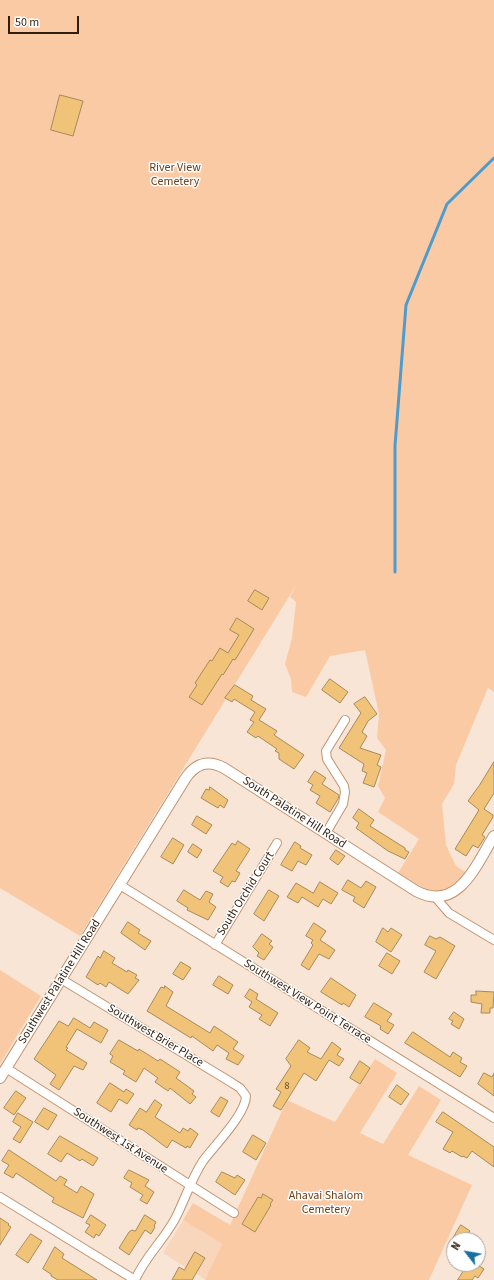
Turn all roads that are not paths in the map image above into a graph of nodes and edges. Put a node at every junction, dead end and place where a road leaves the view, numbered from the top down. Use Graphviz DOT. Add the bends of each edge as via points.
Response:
graph roads {
  1 [pos="345,720"];
  2 [pos="326,833"];
  3 [pos="494,836"];
  4 [pos="277,843"];
  5 [pos="120,885"];
  6 [pos="436,898"];
  7 [pos="494,940"];
  8 [pos="215,945"];
  9 [pos="61,979"];
  10 [pos="6,1068"];
  11 [pos="0,1078"];
  12 [pos="494,1118"];
  13 [pos="190,1186"];
  14 [pos="0,1197"];
  15 [pos="234,1213"];
  16 [pos="135,1280"];
  1 -- 2 [label="street" via="326,751 327,759 345,792 343,804"];
  2 -- 5 [label="street, South Palatine Hill Road" via="224,768 212,763 202,764 195,767 185,779"];
  2 -- 6 [label="street, South Palatine Hill Road" via="416,891"];
  3 -- 6 [label="street" via="463,884 448,895"];
  4 -- 8 [label="street, South Orchid Court"];
  5 -- 8 [label="street, Southwest View Point Terrace"];
  5 -- 9 [label="street, Southwest Palatine Hill Road"];
  6 -- 7 [label="street" via="449,913"];
  8 -- 12 [label="street, Southwest View Point Terrace"];
  9 -- 10 [label="street, Southwest Palatine Hill Road"];
  9 -- 13 [label="street, Southwest Brier Place" via="229,1081 240,1088 246,1096 246,1101 235,1119 204,1161"];
  10 -- 11 [label="street, Southwest Palatine Hill Road"];
  10 -- 13 [label="street, Southwest 1st Avenue"];
  13 -- 15 [label="street, Southwest 1st Avenue"];
  13 -- 16 [label="street" via="176,1218 152,1250"];
  14 -- 16 [label="street"];
}
